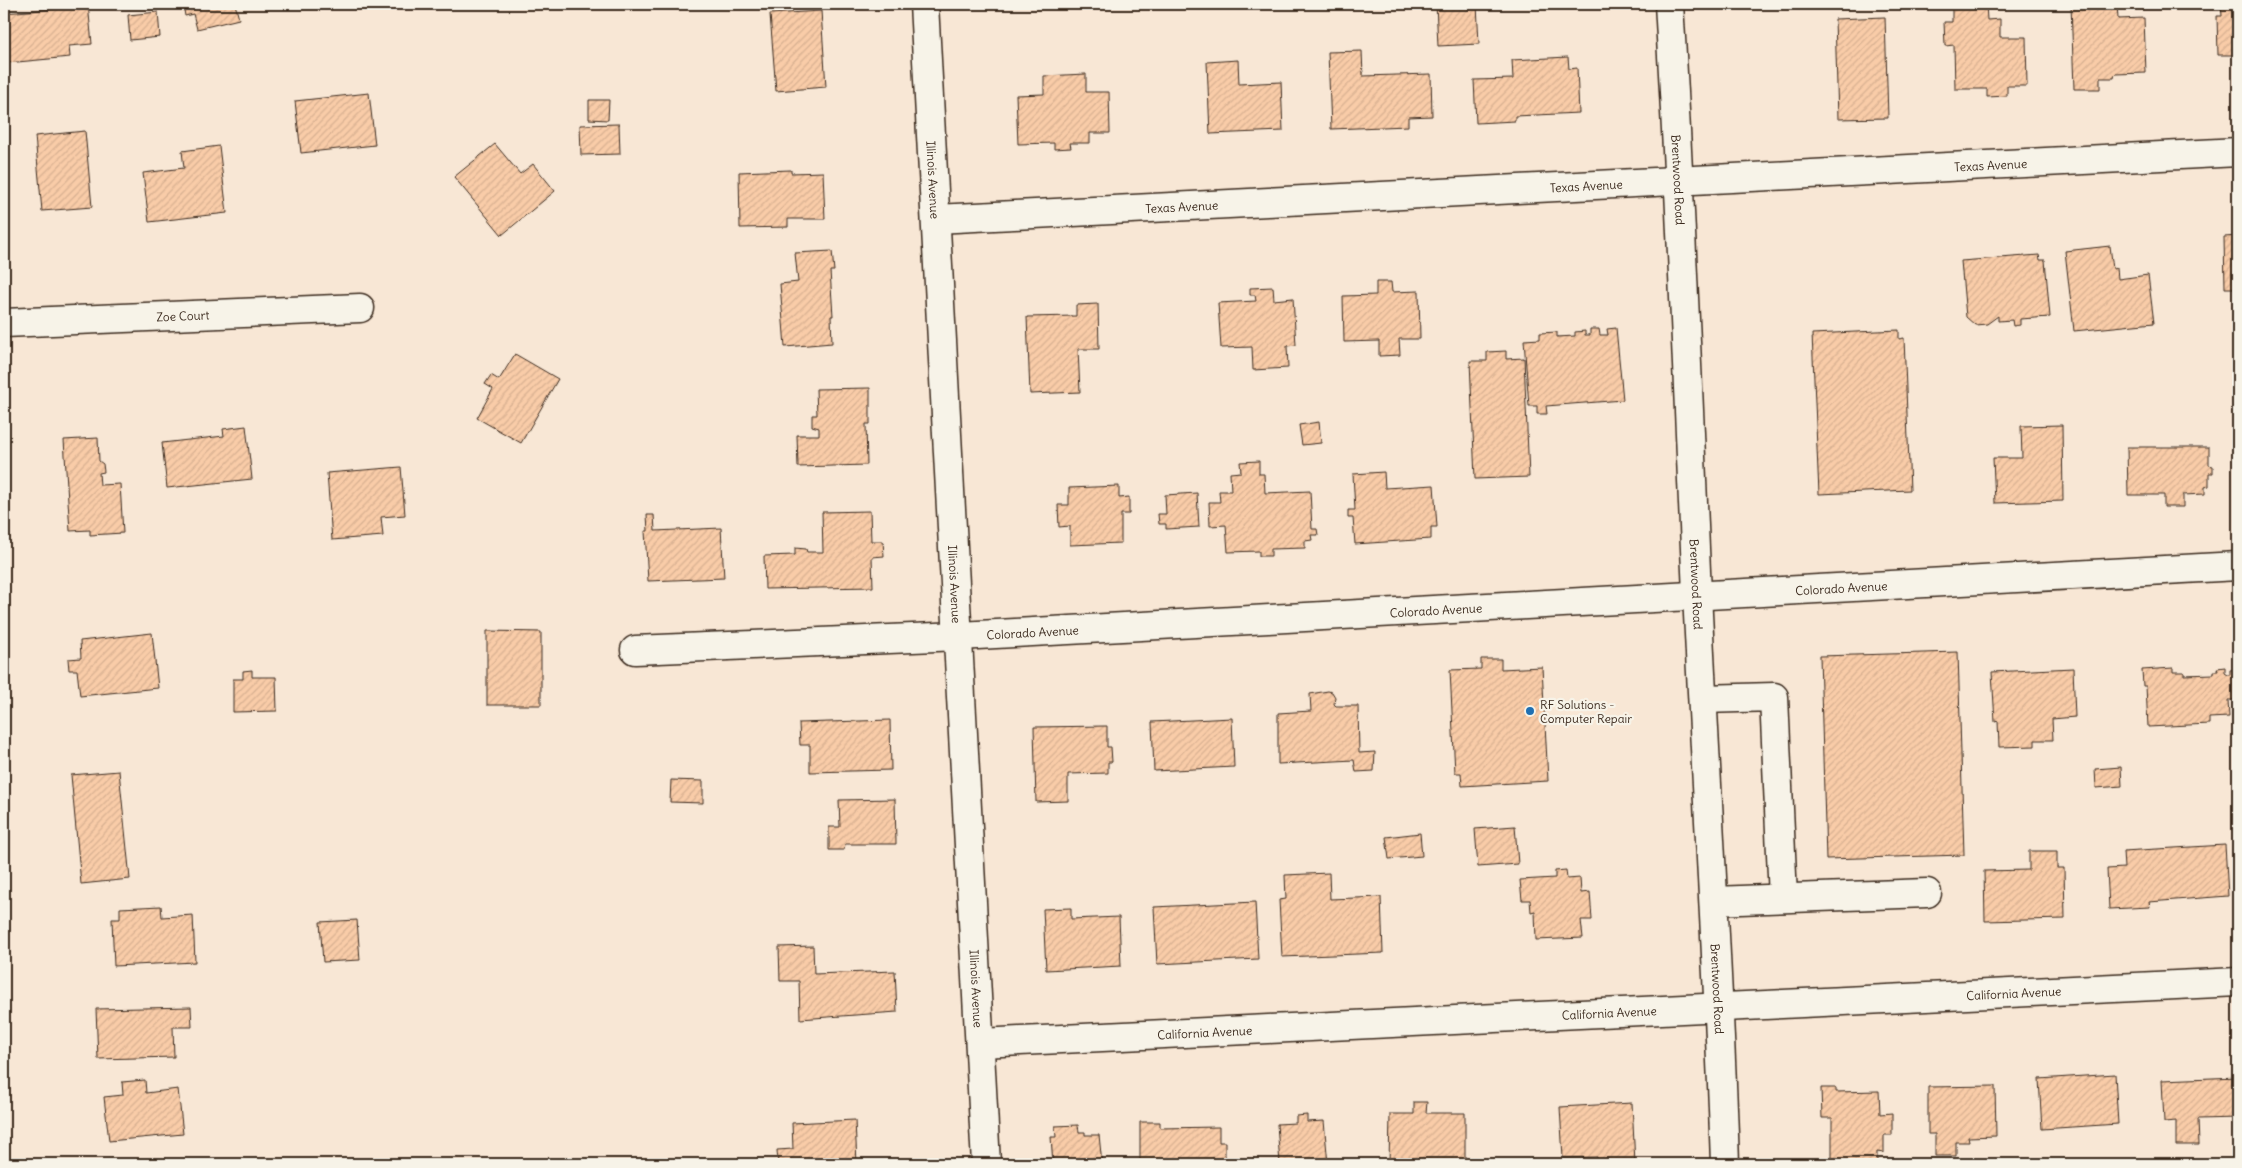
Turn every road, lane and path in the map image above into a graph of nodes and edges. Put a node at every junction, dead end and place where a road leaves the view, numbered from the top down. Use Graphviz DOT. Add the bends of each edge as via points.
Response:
graph roads {
  1 [pos="924,4"];
  2 [pos="1669,4"];
  3 [pos="2238,152"];
  4 [pos="1680,180"];
  5 [pos="936,219"];
  6 [pos="360,308"];
  7 [pos="4,323"];
  8 [pos="2238,566"];
  9 [pos="1697,595"];
  10 [pos="959,636"];
  11 [pos="635,650"];
  12 [pos="1703,699"];
  13 [pos="1927,893"];
  14 [pos="1783,898"];
  15 [pos="1714,901"];
  16 [pos="2238,982"];
  17 [pos="1720,1006"];
  18 [pos="980,1043"];
  19 [pos="986,1164"];
  20 [pos="1725,1164"];
  1 -- 5 [label="street, Illinois Avenue"];
  2 -- 4 [label="street, Brentwood Road"];
  3 -- 4 [label="street, Texas Avenue"];
  4 -- 5 [label="street, Texas Avenue"];
  4 -- 9 [label="street, Brentwood Road"];
  5 -- 10 [label="street, Illinois Avenue"];
  6 -- 7 [label="street, Zoe Court"];
  8 -- 9 [label="street, Colorado Avenue"];
  9 -- 10 [label="street, Colorado Avenue"];
  9 -- 12 [label="street, Brentwood Road"];
  10 -- 11 [label="street, Colorado Avenue"];
  10 -- 18 [label="street, Illinois Avenue"];
  12 -- 14 [label="street" via="1774,697"];
  12 -- 15 [label="street, Brentwood Road"];
  13 -- 14 [label="street"];
  14 -- 15 [label="street"];
  15 -- 17 [label="street, Brentwood Road"];
  16 -- 17 [label="street, California Avenue"];
  17 -- 18 [label="street, California Avenue"];
  17 -- 20 [label="street, Brentwood Road"];
  18 -- 19 [label="street, Illinois Avenue"];
}
